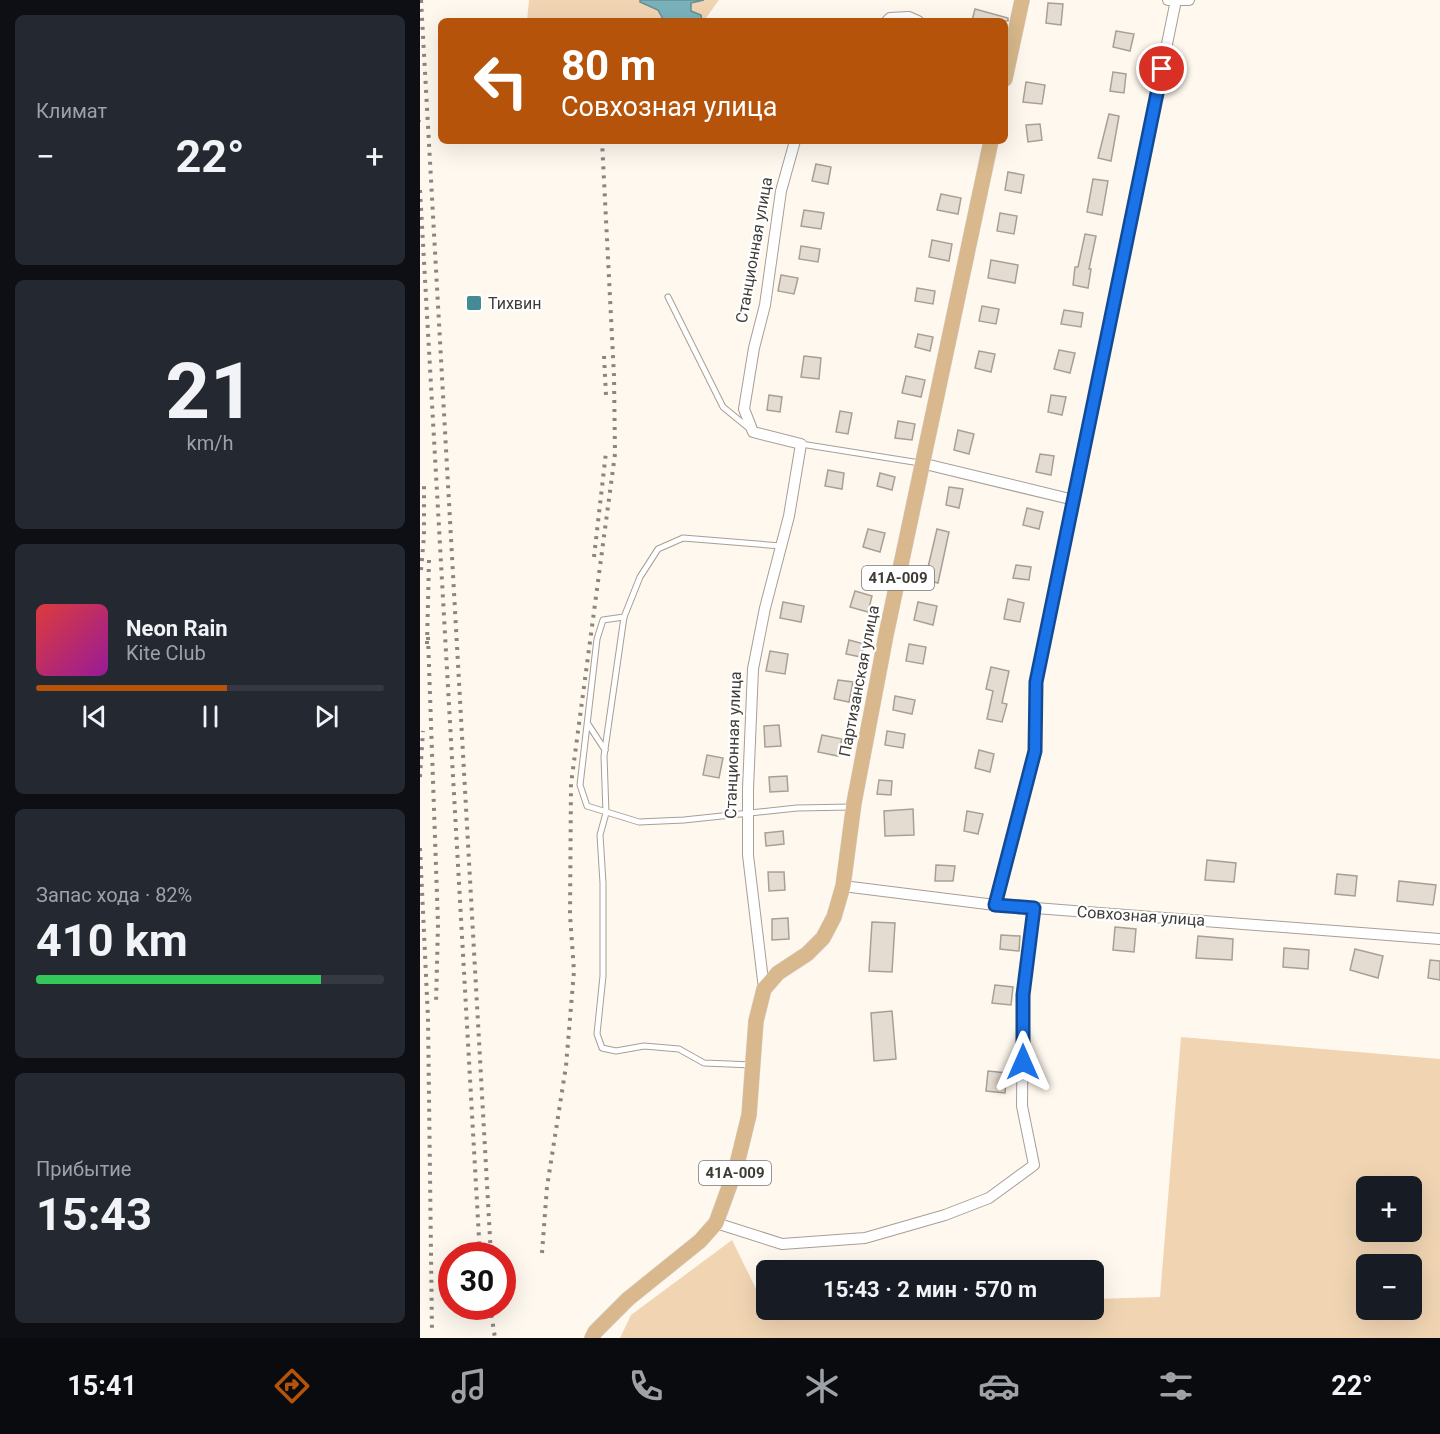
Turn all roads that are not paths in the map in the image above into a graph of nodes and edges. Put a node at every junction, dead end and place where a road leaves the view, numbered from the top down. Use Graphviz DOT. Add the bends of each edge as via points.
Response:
graph roads {
  1 [pos="1022,0"];
  2 [pos="1168,0"];
  3 [pos="1176,0"];
  4 [pos="1189,0"];
  5 [pos="890,18"];
  6 [pos="911,18"];
  7 [pos="1008,54"];
  8 [pos="794,144"];
  9 [pos="991,144"];
  10 [pos="668,297"];
  11 [pos="753,432"];
  12 [pos="801,444"];
  13 [pos="921,463"];
  14 [pos="1074,500"];
  15 [pos="781,546"];
  16 [pos="624,617"];
  17 [pos="587,723"];
  18 [pos="605,750"];
  19 [pos="853,807"];
  20 [pos="606,813"];
  21 [pos="748,813"];
  22 [pos="843,886"];
  23 [pos="995,905"];
  24 [pos="1034,908"];
  25 [pos="1440,939"];
  26 [pos="764,989"];
  27 [pos="753,1065"];
  28 [pos="716,1223"];
  29 [pos="615,1311"];
  30 [pos="592,1338"];
  31 [pos="607,1338"];
  1 -- 7 [label="main road"];
  2 -- 3 [label="street"];
  3 -- 4 [label="street"];
  3 -- 14 [label="street"];
  5 -- 6 [label="street"];
  8 -- 11 [label="street, Станционная улица" via="781,192 765,305 744,409"];
  9 -- 13 [label="main road, Партизанская улица / 41А-009"];
  10 -- 11 [label="lane" via="723,407"];
  11 -- 12 [label="street"];
  12 -- 13 [label="lane"];
  12 -- 15 [label="street, Станционная улица"];
  13 -- 14 [label="street"];
  13 -- 19 [label="main road, Партизанская улица / 41А-009"];
  14 -- 23 [label="street" via="1036,682 1035,751"];
  15 -- 16 [label="lane" via="683,538 658,549 640,577"];
  15 -- 21 [label="street, Станционная улица" via="753,669"];
  16 -- 17 [label="lane" via="603,620 597,639"];
  16 -- 18 [label="lane"];
  17 -- 18 [label="lane"];
  17 -- 20 [label="lane" via="580,785 587,806"];
  18 -- 20 [label="lane"];
  19 -- 21 [label="lane" via="797,807"];
  19 -- 22 [label="main road, Партизанская улица / 41А-009"];
  20 -- 21 [label="lane" via="639,822"];
  20 -- 27 [label="lane" via="600,835 603,976 597,1034 602,1048 679,1049 704,1063"];
  21 -- 26 [label="street, Станционная улица" via="748,855"];
  22 -- 23 [label="street, Совхозная улица"];
  22 -- 26 [label="main road, Партизанская улица / 41А-009" via="823,938"];
  23 -- 24 [label="street, Совхозная улица"];
  24 -- 25 [label="street, Совхозная улица"];
  24 -- 28 [label="street" via="1023,995 1022,1106 1034,1165 989,1198 865,1238 782,1244"];
  26 -- 27 [label="main road, Станционная улица / 41А-009" via="756,1021"];
  27 -- 28 [label="main road, Станционная улица / 41А-009" via="748,1115 736,1168"];
  28 -- 29 [label="main road, Станционная улица / 41А-009" via="700,1241"];
  29 -- 30 [label="main road, Станционная улица / 41А-009"];
  29 -- 31 [label="main road"];
}
